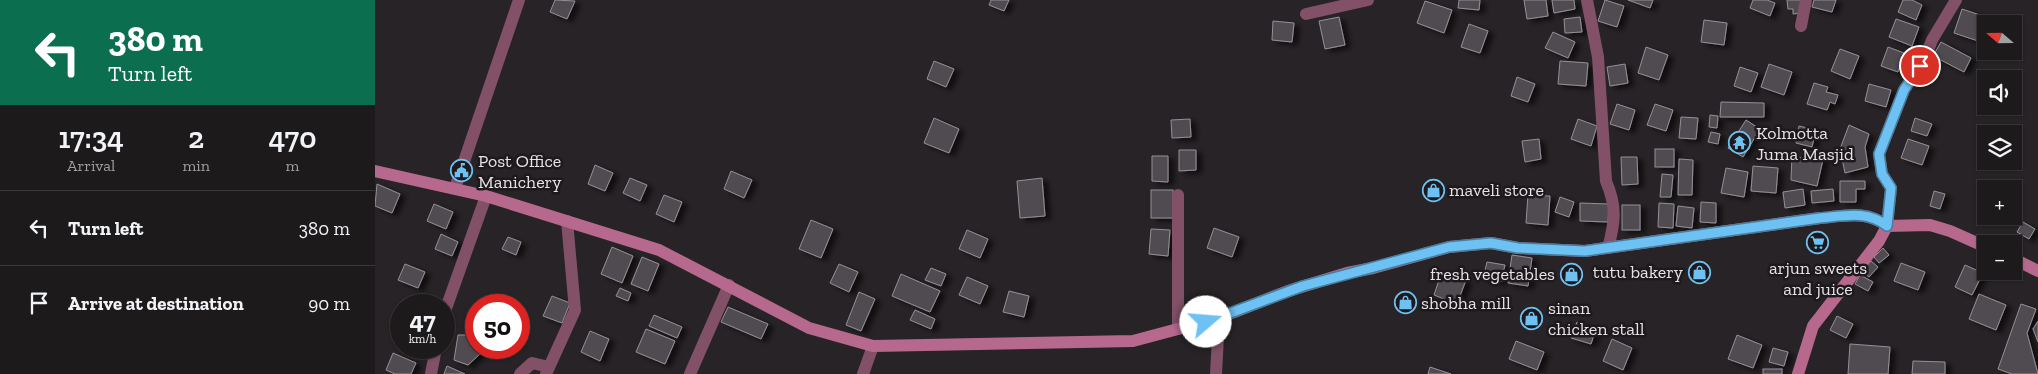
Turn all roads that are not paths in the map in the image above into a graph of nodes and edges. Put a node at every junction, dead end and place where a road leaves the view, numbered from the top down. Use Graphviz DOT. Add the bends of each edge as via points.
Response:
graph roads {
  1 [pos="519,0"];
  2 [pos="1368,0"];
  3 [pos="1587,0"];
  4 [pos="1806,0"];
  5 [pos="1956,0"];
  6 [pos="1306,14"];
  7 [pos="1801,26"];
  8 [pos="375,171"];
  9 [pos="455,188"];
  10 [pos="1178,195"];
  11 [pos="486,196"];
  12 [pos="567,221"];
  13 [pos="1887,226"];
  14 [pos="1977,243"];
  15 [pos="1609,248"];
  16 [pos="2022,263"];
  17 [pos="2038,271"];
  18 [pos="729,285"];
  19 [pos="451,294"];
  20 [pos="1219,318"];
  21 [pos="1178,329"];
  22 [pos="873,346"];
  23 [pos="434,359"];
  24 [pos="548,371"];
  25 [pos="431,374"];
  26 [pos="520,374"];
  27 [pos="690,374"];
  28 [pos="863,374"];
  29 [pos="1216,374"];
  30 [pos="1798,374"];
  1 -- 9 [label="street"];
  2 -- 6 [label="street"];
  3 -- 15 [label="street" via="1598,57 1606,182 1614,200"];
  4 -- 7 [label="street"];
  5 -- 13 [label="street" via="1904,90 1879,154 1882,174 1891,188"];
  8 -- 9 [label="main road"];
  9 -- 11 [label="main road"];
  10 -- 21 [label="street"];
  11 -- 12 [label="main road"];
  11 -- 19 [label="street"];
  12 -- 18 [label="main road" via="659,250"];
  12 -- 24 [label="street" via="575,310"];
  13 -- 14 [label="main road" via="1930,225"];
  13 -- 15 [label="main road" via="1875,217 1820,218"];
  13 -- 30 [label="main road" via="1879,242 1813,326"];
  15 -- 20 [label="main road" via="1518,248 1491,243 1449,247 1288,291"];
  16 -- 17 [label="main road"];
  18 -- 22 [label="main road" via="809,328"];
  18 -- 27 [label="street"];
  20 -- 21 [label="main road"];
  20 -- 29 [label="street"];
  21 -- 22 [label="main road" via="1133,341"];
  22 -- 28 [label="street"];
  23 -- 25 [label="street"];
  24 -- 26 [label="street" via="532,363"];
}
